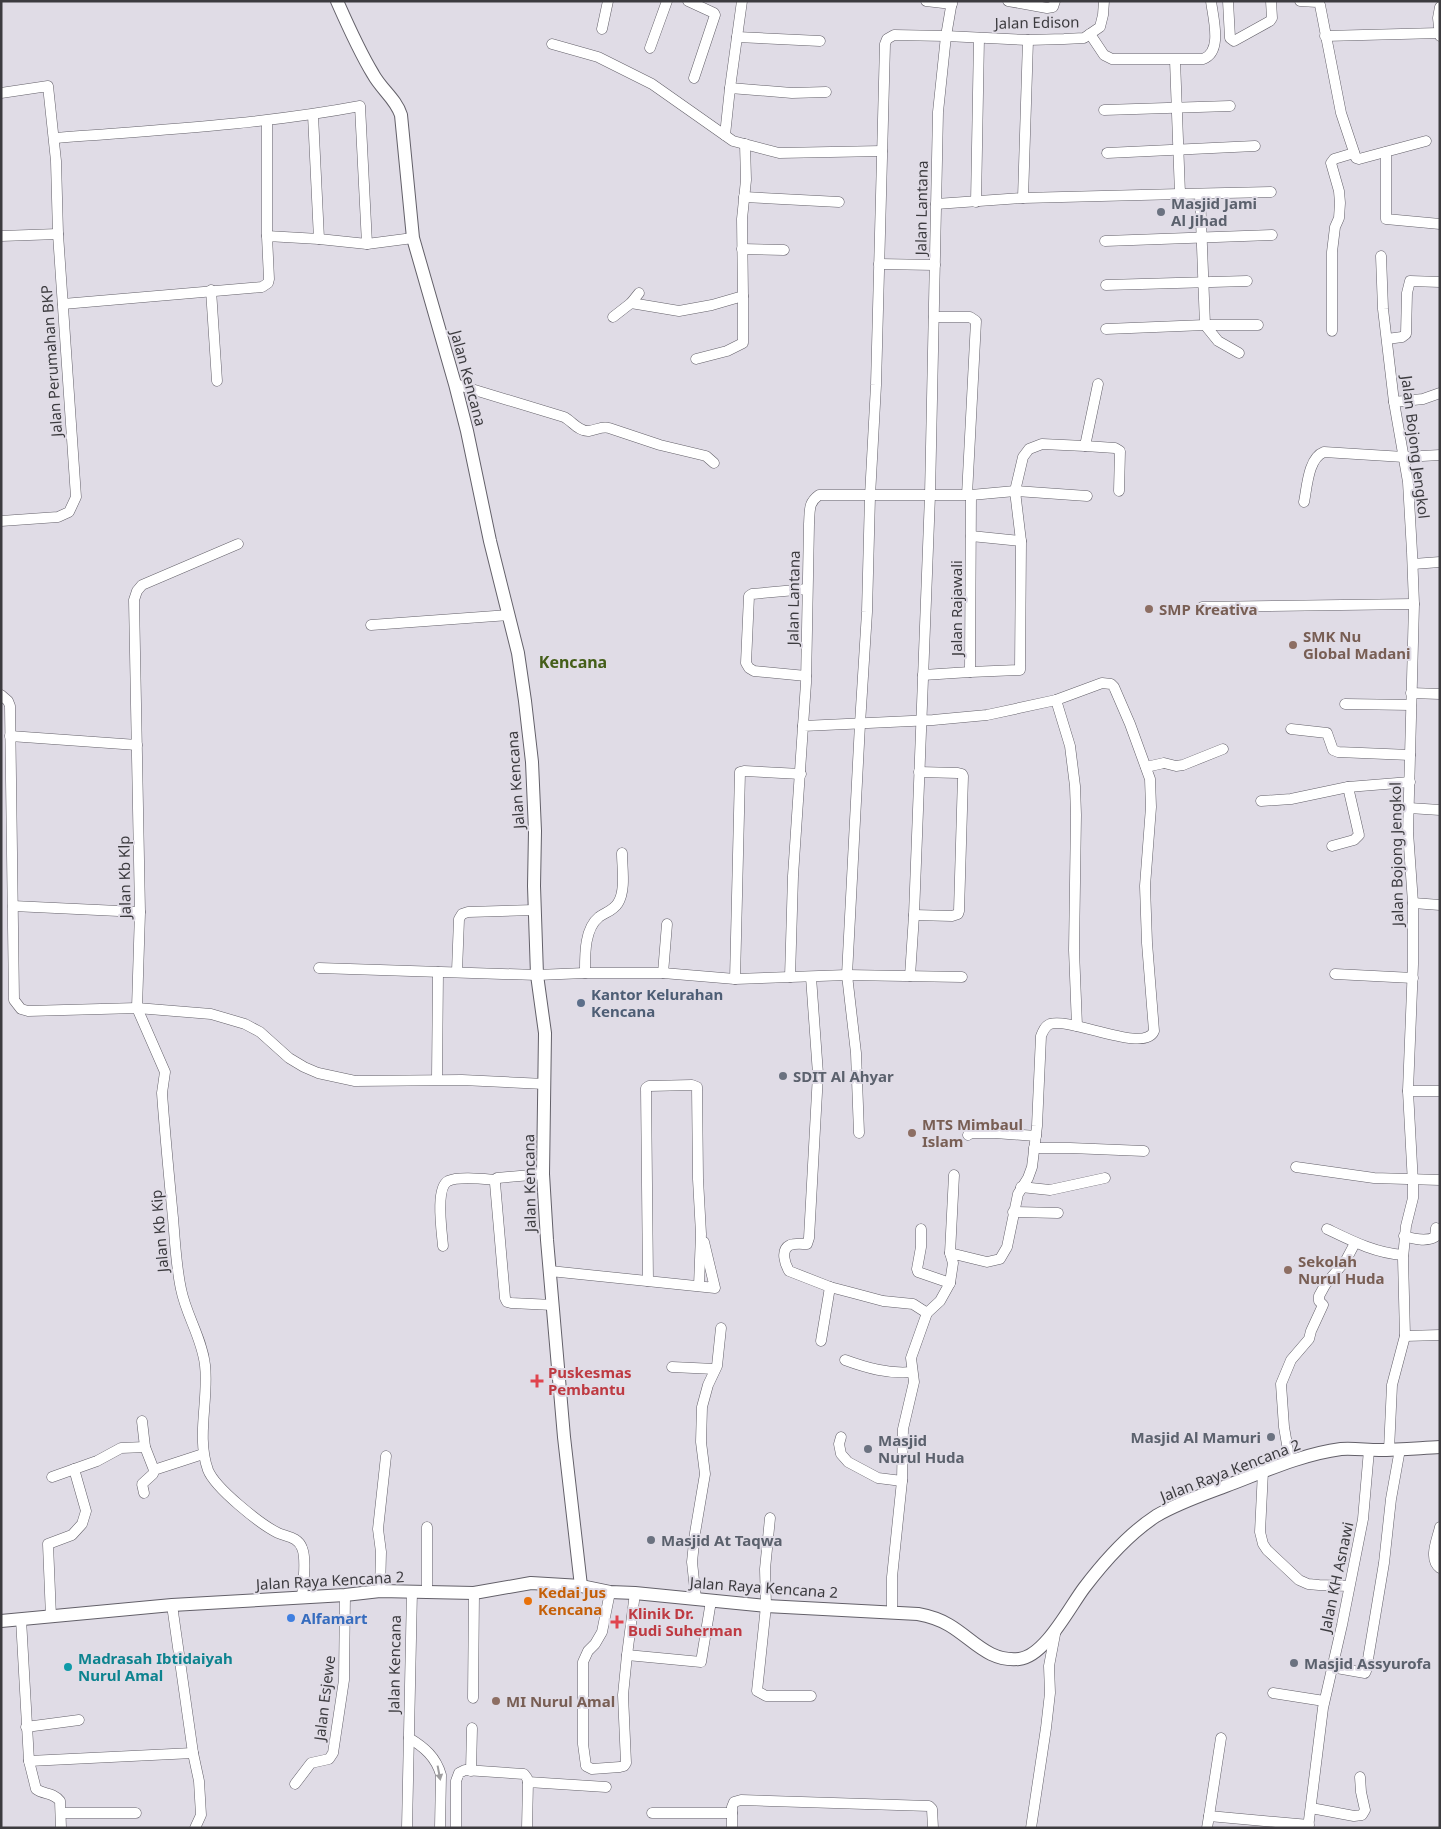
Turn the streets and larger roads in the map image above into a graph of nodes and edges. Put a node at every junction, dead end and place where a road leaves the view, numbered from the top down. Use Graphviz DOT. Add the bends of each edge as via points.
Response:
graph roads {
  1 [pos="337,1"];
  2 [pos="608,1"];
  3 [pos="667,1"];
  4 [pos="688,1"];
  5 [pos="742,1"];
  6 [pos="926,1"];
  7 [pos="1008,1"];
  8 [pos="1055,1"];
  9 [pos="1104,1"];
  10 [pos="1211,1"];
  11 [pos="1228,1"];
  12 [pos="1271,1"];
  13 [pos="1300,1"];
  14 [pos="952,2"];
  15 [pos="1440,7"];
  16 [pos="602,29"];
  17 [pos="1090,34"];
  18 [pos="1440,34"];
  19 [pos="946,36"];
  20 [pos="1326,36"];
  21 [pos="737,37"];
  22 [pos="979,38"];
  23 [pos="1028,40"];
  24 [pos="820,41"];
  25 [pos="552,44"];
  26 [pos="650,48"];
  27 [pos="1175,60"];
  28 [pos="694,78"];
  29 [pos="730,88"];
  30 [pos="826,92"];
  31 [pos="1,93"];
  32 [pos="1230,106"];
  33 [pos="1176,107"];
  34 [pos="1104,110"];
  35 [pos="313,115"];
  36 [pos="267,121"];
  37 [pos="725,135"];
  38 [pos="54,138"];
  39 [pos="1426,141"];
  40 [pos="745,144"];
  41 [pos="1255,146"];
  42 [pos="1178,150"];
  43 [pos="882,152"];
  44 [pos="1386,152"];
  45 [pos="1107,153"];
  46 [pos="1354,153"];
  47 [pos="1271,192"];
  48 [pos="1180,194"];
  49 [pos="1200,194"];
  50 [pos="744,197"];
  51 [pos="1023,198"];
  52 [pos="838,202"];
  53 [pos="976,202"];
  54 [pos="936,204"];
  55 [pos="1440,224"];
  56 [pos="58,234"];
  57 [pos="1272,235"];
  58 [pos="1,236"];
  59 [pos="267,236"];
  60 [pos="413,238"];
  61 [pos="1202,238"];
  62 [pos="319,239"];
  63 [pos="1105,241"];
  64 [pos="366,244"];
  65 [pos="742,249"];
  66 [pos="784,250"];
  67 [pos="1381,256"];
  68 [pos="879,264"];
  69 [pos="934,265"];
  70 [pos="1247,281"];
  71 [pos="1440,282"];
  72 [pos="1204,283"];
  73 [pos="1106,285"];
  74 [pos="211,290"];
  75 [pos="638,293"];
  76 [pos="743,296"];
  77 [pos="631,303"];
  78 [pos="62,304"];
  79 [pos="613,317"];
  80 [pos="934,317"];
  81 [pos="1205,325"];
  82 [pos="1258,325"];
  83 [pos="1106,329"];
  84 [pos="1332,331"];
  85 [pos="1387,338"];
  86 [pos="1239,353"];
  87 [pos="696,359"];
  88 [pos="217,381"];
  89 [pos="455,384"];
  90 [pos="1098,384"];
  91 [pos="1440,393"];
  92 [pos="1394,402"];
  93 [pos="1085,446"];
  94 [pos="1440,455"];
  95 [pos="1404,457"];
  96 [pos="714,462"];
  97 [pos="1015,491"];
  98 [pos="1119,491"];
  99 [pos="930,495"];
  100 [pos="969,495"];
  101 [pos="870,496"];
  102 [pos="1087,496"];
  103 [pos="1304,502"];
  104 [pos="1,521"];
  105 [pos="971,536"];
  106 [pos="1021,542"];
  107 [pos="238,544"];
  108 [pos="1440,562"];
  109 [pos="1413,564"];
  110 [pos="807,590"];
  111 [pos="1414,604"];
  112 [pos="1202,607"];
  113 [pos="509,615"];
  114 [pos="371,625"];
  115 [pos="970,672"];
  116 [pos="923,675"];
  117 [pos="806,676"];
  118 [pos="1411,693"];
  119 [pos="1,694"];
  120 [pos="1440,694"];
  121 [pos="1056,700"];
  122 [pos="1345,704"];
  123 [pos="1411,705"];
  124 [pos="921,720"];
  125 [pos="860,724"];
  126 [pos="803,726"];
  127 [pos="1291,729"];
  128 [pos="10,736"];
  129 [pos="137,745"];
  130 [pos="1223,750"];
  131 [pos="1410,755"];
  132 [pos="1146,767"];
  133 [pos="919,772"];
  134 [pos="801,774"];
  135 [pos="1410,782"];
  136 [pos="1348,787"];
  137 [pos="1261,801"];
  138 [pos="1409,808"];
  139 [pos="1440,810"];
  140 [pos="6,839"];
  141 [pos="1332,846"];
  142 [pos="622,853"];
  143 [pos="1413,903"];
  144 [pos="13,906"];
  145 [pos="1440,906"];
  146 [pos="535,910"];
  147 [pos="140,912"];
  148 [pos="914,915"];
  149 [pos="667,924"];
  150 [pos="318,968"];
  151 [pos="438,972"];
  152 [pos="457,972"];
  153 [pos="585,973"];
  154 [pos="663,973"];
  155 [pos="1335,974"];
  156 [pos="537,975"];
  157 [pos="848,975"];
  158 [pos="910,976"];
  159 [pos="790,977"];
  160 [pos="811,977"];
  161 [pos="962,977"];
  162 [pos="735,978"];
  163 [pos="1413,978"];
  164 [pos="137,1008"];
  165 [pos="1077,1026"];
  166 [pos="436,1079"];
  167 [pos="545,1084"];
  168 [pos="1408,1091"];
  169 [pos="1440,1091"];
  170 [pos="858,1133"];
  171 [pos="968,1135"];
  172 [pos="1036,1136"];
  173 [pos="1034,1148"];
  174 [pos="1144,1151"];
  175 [pos="1296,1166"];
  176 [pos="543,1174"];
  177 [pos="954,1175"];
  178 [pos="1105,1178"];
  179 [pos="1413,1179"];
  180 [pos="496,1180"];
  181 [pos="1440,1180"];
  182 [pos="1021,1188"];
  183 [pos="1014,1212"];
  184 [pos="1058,1213"];
  185 [pos="1436,1228"];
  186 [pos="921,1229"];
  187 [pos="1327,1229"];
  188 [pos="702,1234"];
  189 [pos="1404,1236"];
  190 [pos="1355,1243"];
  191 [pos="443,1246"];
  192 [pos="950,1253"];
  193 [pos="1403,1255"];
  194 [pos="550,1271"];
  195 [pos="648,1281"];
  196 [pos="950,1283"];
  197 [pos="699,1286"];
  198 [pos="830,1287"];
  199 [pos="553,1304"];
  200 [pos="927,1313"];
  201 [pos="721,1328"];
  202 [pos="1440,1334"];
  203 [pos="1405,1336"];
  204 [pos="821,1341"];
  205 [pos="845,1360"];
  206 [pos="672,1367"];
  207 [pos="716,1370"];
  208 [pos="912,1372"];
  209 [pos="142,1421"];
  210 [pos="841,1437"];
  211 [pos="145,1447"];
  212 [pos="1440,1447"];
  213 [pos="1394,1449"];
  214 [pos="1369,1450"];
  215 [pos="203,1454"];
  216 [pos="386,1456"];
  217 [pos="1290,1462"];
  218 [pos="74,1469"];
  219 [pos="154,1470"];
  220 [pos="1263,1471"];
  221 [pos="52,1477"];
  222 [pos="902,1481"];
  223 [pos="144,1493"];
  224 [pos="770,1518"];
  225 [pos="427,1527"];
  226 [pos="1440,1527"];
  227 [pos="1440,1568"];
  228 [pos="581,1586"];
  229 [pos="1349,1586"];
  230 [pos="380,1591"];
  231 [pos="412,1592"];
  232 [pos="427,1592"];
  233 [pos="610,1592"];
  234 [pos="474,1593"];
  235 [pos="635,1593"];
  236 [pos="345,1595"];
  237 [pos="302,1597"];
  238 [pos="696,1599"];
  239 [pos="711,1601"];
  240 [pos="172,1605"];
  241 [pos="766,1606"];
  242 [pos="892,1611"];
  243 [pos="51,1617"];
  244 [pos="1,1620"];
  245 [pos="21,1620"];
  246 [pos="1056,1628"];
  247 [pos="627,1655"];
  248 [pos="1332,1668"];
  249 [pos="1273,1693"];
  250 [pos="811,1696"];
  251 [pos="473,1698"];
  252 [pos="1324,1701"];
  253 [pos="79,1720"];
  254 [pos="26,1727"];
  255 [pos="472,1728"];
  256 [pos="409,1738"];
  257 [pos="1221,1738"];
  258 [pos="193,1753"];
  259 [pos="29,1761"];
  260 [pos="472,1771"];
  261 [pos="1360,1777"];
  262 [pos="528,1782"];
  263 [pos="295,1784"];
  264 [pos="606,1788"];
  265 [pos="1310,1808"];
  266 [pos="61,1812"];
  267 [pos="732,1813"];
  268 [pos="136,1814"];
  269 [pos="652,1814"];
  270 [pos="1209,1816"];
  271 [pos="1309,1826"];
  272 [pos="61,1828"];
  273 [pos="195,1828"];
  274 [pos="407,1828"];
  275 [pos="440,1828"];
  276 [pos="456,1828"];
  277 [pos="527,1828"];
  278 [pos="732,1828"];
  279 [pos="933,1828"];
  280 [pos="1031,1828"];
  281 [pos="1207,1828"];
  1 -- 60 [label="street, Jalan Kencana" via="372,74 398,106 404,132"];
  2 -- 16 [label="street"];
  3 -- 26 [label="street"];
  4 -- 28 [label="street" via="716,15"];
  5 -- 21 [label="street"];
  6 -- 14 [label="street"];
  7 -- 8 [label="street" via="1047,8 1053,7"];
  9 -- 17 [label="street, Jalan Edison" via="1100,27"];
  10 -- 27 [label="street" via="1215,44 1210,55 1203,59"];
  11 -- 12 [label="street" via="1230,38 1234,41 1270,21"];
  13 -- 20 [label="street" via="1319,3"];
  14 -- 19 [label="street, Jalan Lantana"];
  15 -- 18 [label="street"];
  17 -- 23 [label="street, Jalan Edison" via="1084,38"];
  17 -- 27 [label="street" via="1108,58"];
  18 -- 20 [label="street"];
  19 -- 22 [label="street, Jalan Edison"];
  19 -- 43 [label="street" via="894,35 887,40"];
  19 -- 54 [label="street, Jalan Lantana" via="938,112"];
  20 -- 46 [label="street" via="1341,113"];
  21 -- 24 [label="street"];
  21 -- 29 [label="street"];
  22 -- 23 [label="street, Jalan Edison"];
  22 -- 53 [label="street"];
  23 -- 51 [label="street"];
  25 -- 37 [label="street" via="598,57 652,84"];
  27 -- 33 [label="street"];
  29 -- 30 [label="street"];
  29 -- 37 [label="street"];
  31 -- 38 [label="street, Jalan Perumahan BKP" via="48,86"];
  32 -- 33 [label="street"];
  33 -- 34 [label="street"];
  33 -- 42 [label="street"];
  35 -- 36 [label="street"];
  35 -- 62 [label="street"];
  35 -- 64 [label="street" via="360,106"];
  36 -- 38 [label="street"];
  36 -- 59 [label="street"];
  37 -- 40 [label="street"];
  38 -- 56 [label="street, Jalan Perumahan BKP"];
  39 -- 44 [label="street"];
  40 -- 43 [label="street" via="783,153"];
  40 -- 50 [label="street"];
  41 -- 42 [label="street"];
  42 -- 45 [label="street"];
  42 -- 48 [label="street"];
  43 -- 68 [label="street"];
  44 -- 46 [label="street" via="1359,159"];
  44 -- 55 [label="street" via="1386,218"];
  46 -- 84 [label="street" via="1334,159 1332,163 1340,203 1332,252"];
  47 -- 49 [label="street"];
  48 -- 49 [label="street"];
  48 -- 51 [label="street"];
  49 -- 61 [label="street"];
  50 -- 52 [label="street"];
  50 -- 65 [label="street"];
  51 -- 53 [label="street"];
  53 -- 54 [label="street"];
  54 -- 69 [label="street, Jalan Lantana"];
  56 -- 58 [label="street"];
  56 -- 78 [label="street, Jalan Perumahan BKP"];
  57 -- 61 [label="street"];
  59 -- 62 [label="street"];
  59 -- 74 [label="street" via="269,279 266,285"];
  60 -- 64 [label="street"];
  60 -- 89 [label="street, Jalan Kencana"];
  61 -- 63 [label="street"];
  61 -- 72 [label="street"];
  62 -- 64 [label="street"];
  65 -- 66 [label="street"];
  65 -- 76 [label="street"];
  67 -- 85 [label="street, Jalan Bojong Jengkol"];
  68 -- 69 [label="street"];
  68 -- 101 [label="street"];
  69 -- 80 [label="street, Jalan Lantana"];
  70 -- 72 [label="street"];
  71 -- 85 [label="street" via="1410,281 1406,334"];
  72 -- 73 [label="street"];
  72 -- 81 [label="street"];
  74 -- 78 [label="street"];
  74 -- 88 [label="street"];
  75 -- 77 [label="street"];
  76 -- 77 [label="street" via="679,311"];
  76 -- 87 [label="street" via="742,343"];
  77 -- 79 [label="street"];
  78 -- 104 [label="street, Jalan Perumahan BKP" via="76,497 68,512 58,517"];
  80 -- 99 [label="street, Jalan Lantana"];
  80 -- 100 [label="street, Jalan Rajawali" via="970,317 976,321"];
  81 -- 82 [label="street"];
  81 -- 83 [label="street"];
  81 -- 86 [label="street" via="1218,341"];
  85 -- 92 [label="street, Jalan Bojong Jengkol"];
  89 -- 96 [label="street" via="564,417 586,431 609,428 706,456"];
  89 -- 113 [label="street, Jalan Kencana"];
  90 -- 93 [label="street"];
  91 -- 92 [label="street" via="1423,399"];
  92 -- 95 [label="street, Jalan Bojong Jengkol"];
  93 -- 97 [label="street, Jalan Rajawali" via="1046,443 1029,449 1023,457"];
  93 -- 98 [label="street" via="1120,451"];
  94 -- 95 [label="street"];
  95 -- 103 [label="street" via="1320,453 1313,466"];
  95 -- 109 [label="street, Jalan Bojong Jengkol"];
  97 -- 100 [label="street"];
  97 -- 102 [label="street"];
  97 -- 106 [label="street, Jalan Rajawali"];
  99 -- 100 [label="street"];
  99 -- 101 [label="street, Jalan Lantana"];
  99 -- 116 [label="street"];
  100 -- 105 [label="street, Jalan Rajawali"];
  101 -- 110 [label="street, Jalan Lantana" via="820,495 812,500"];
  101 -- 125 [label="street"];
  105 -- 106 [label="street"];
  105 -- 115 [label="street, Jalan Rajawali"];
  106 -- 115 [label="street, Jalan Rajawali" via="1020,670"];
  107 -- 129 [label="street, Jalan Kb Klp" via="142,585 137,591 134,600"];
  108 -- 109 [label="street"];
  109 -- 111 [label="street, Jalan Bojong Jengkol"];
  110 -- 117 [label="street, Jalan Lantana"];
  110 -- 117 [label="street" via="749,596 746,663 754,671"];
  111 -- 112 [label="street"];
  111 -- 118 [label="street, Jalan Bojong Jengkol"];
  113 -- 114 [label="street"];
  113 -- 146 [label="street, Jalan Kencana" via="518,653 532,762 536,831"];
  115 -- 116 [label="street"];
  116 -- 124 [label="street"];
  117 -- 126 [label="street, Jalan Lantana"];
  118 -- 120 [label="street"];
  118 -- 123 [label="street, Jalan Bojong Jengkol"];
  119 -- 128 [label="street" via="10,706"];
  121 -- 124 [label="street" via="987,715"];
  121 -- 132 [label="street" via="1102,683 1111,684"];
  121 -- 165 [label="street" via="1070,746 1075,786"];
  122 -- 123 [label="street"];
  123 -- 131 [label="street, Jalan Bojong Jengkol"];
  124 -- 125 [label="street"];
  124 -- 133 [label="street"];
  125 -- 126 [label="street"];
  125 -- 157 [label="street"];
  126 -- 134 [label="street, Jalan Lantana"];
  127 -- 131 [label="street" via="1327,733 1333,750 1338,752"];
  128 -- 129 [label="street"];
  128 -- 140 [label="street"];
  129 -- 147 [label="street, Jalan Kb Klp"];
  130 -- 132 [label="street" via="1183,765 1164,762"];
  131 -- 135 [label="street, Jalan Bojong Jengkol"];
  132 -- 165 [label="street" via="1152,807 1145,886 1154,1031 1149,1038 1136,1039"];
  133 -- 148 [label="street"];
  133 -- 148 [label="street" via="958,773 963,776 960,901 955,915"];
  134 -- 159 [label="street, Jalan Lantana"];
  134 -- 162 [label="street" via="740,772"];
  135 -- 136 [label="street"];
  135 -- 138 [label="street, Jalan Bojong Jengkol"];
  136 -- 137 [label="street" via="1291,799"];
  136 -- 141 [label="street" via="1358,835 1354,840"];
  138 -- 139 [label="street"];
  138 -- 143 [label="street, Jalan Bojong Jengkol"];
  140 -- 144 [label="street"];
  142 -- 153 [label="street" via="620,899 592,926 585,952"];
  143 -- 145 [label="street"];
  143 -- 163 [label="street, Jalan Bojong Jengkol"];
  144 -- 147 [label="street"];
  144 -- 164 [label="street" via="14,1000 18,1007 28,1011"];
  146 -- 152 [label="street" via="462,914 459,919"];
  146 -- 156 [label="street, Jalan Kencana"];
  147 -- 164 [label="street, Jalan Kb Klp"];
  148 -- 158 [label="street"];
  149 -- 154 [label="street"];
  150 -- 151 [label="street"];
  151 -- 152 [label="street"];
  151 -- 166 [label="street"];
  152 -- 156 [label="street"];
  153 -- 154 [label="street"];
  153 -- 156 [label="street"];
  154 -- 162 [label="street"];
  155 -- 163 [label="street"];
  156 -- 167 [label="street, Jalan Kencana" via="545,1033"];
  157 -- 158 [label="street"];
  157 -- 160 [label="street"];
  157 -- 170 [label="street" via="856,1053"];
  158 -- 161 [label="street"];
  159 -- 160 [label="street"];
  159 -- 162 [label="street"];
  160 -- 198 [label="street" via="818,1074 809,1238 807,1244 788,1246 784,1259 789,1271"];
  163 -- 168 [label="street, Jalan Bojong Jengkol"];
  164 -- 166 [label="street" via="227,1017 260,1032 304,1067 336,1078 355,1081"];
  164 -- 215 [label="street, Jalan Kb Kip" via="165,1072 162,1093 178,1272 185,1307 205,1363"];
  165 -- 172 [label="street" via="1052,1023 1041,1036"];
  166 -- 167 [label="street"];
  167 -- 176 [label="street, Jalan Kencana"];
  168 -- 169 [label="street"];
  168 -- 179 [label="street, Jalan Bojong Jengkol"];
  171 -- 172 [label="street"];
  172 -- 173 [label="street"];
  173 -- 174 [label="street"];
  173 -- 182 [label="street" via="1028,1178"];
  175 -- 179 [label="street" via="1374,1178"];
  176 -- 180 [label="street"];
  176 -- 194 [label="street, Jalan Kencana"];
  177 -- 192 [label="street"];
  178 -- 182 [label="street" via="1050,1190"];
  179 -- 181 [label="street"];
  179 -- 189 [label="street, Jalan Bojong Jengkol"];
  180 -- 191 [label="street" via="459,1179 448,1181 442,1187"];
  180 -- 199 [label="street" via="505,1298 511,1303"];
  182 -- 183 [label="street"];
  183 -- 184 [label="street"];
  183 -- 192 [label="street" via="1007,1247 1000,1259 987,1262"];
  185 -- 189 [label="street" via="1432,1239"];
  186 -- 196 [label="street" via="918,1272"];
  187 -- 190 [label="street"];
  188 -- 195 [label="street" via="697,1087 649,1086 646,1088"];
  188 -- 197 [label="street"];
  188 -- 197 [label="street" via="716,1288"];
  189 -- 193 [label="street, Jalan Bojong Jengkol"];
  190 -- 193 [label="street" via="1384,1253"];
  190 -- 217 [label="street" via="1319,1296 1322,1305 1309,1339 1291,1360 1281,1384"];
  192 -- 196 [label="street" via="953,1263"];
  193 -- 203 [label="street, Jalan Bojong Jengkol"];
  194 -- 195 [label="street"];
  194 -- 199 [label="street, Jalan Kencana"];
  195 -- 197 [label="street"];
  196 -- 200 [label="street" via="940,1301"];
  198 -- 200 [label="street" via="883,1301 913,1304"];
  198 -- 204 [label="street"];
  199 -- 228 [label="street, Jalan Kencana"];
  200 -- 208 [label="street" via="912,1351"];
  201 -- 207 [label="street"];
  202 -- 203 [label="street"];
  203 -- 213 [label="street, Jalan Bojong Jengkol" via="1392,1385"];
  205 -- 208 [label="street" via="891,1373"];
  206 -- 207 [label="street"];
  207 -- 238 [label="street" via="702,1407 705,1474 692,1562"];
  208 -- 222 [label="street" via="913,1390 903,1429"];
  209 -- 211 [label="street"];
  210 -- 222 [label="street" via="841,1454 848,1462 878,1478"];
  211 -- 218 [label="street" via="121,1448"];
  211 -- 219 [label="street"];
  212 -- 213 [label="street, Jalan Raya Kencana 2"];
  213 -- 214 [label="street, Jalan Raya Kencana 2"];
  213 -- 248 [label="street, Jalan Bojong Jengkol" via="1384,1563 1366,1671 1359,1674"];
  214 -- 217 [label="street, Jalan Raya Kencana 2" via="1342,1449"];
  214 -- 229 [label="street, Jalan KH Asnawi" via="1363,1519"];
  215 -- 219 [label="street"];
  215 -- 237 [label="street" via="209,1472 228,1495 263,1523 301,1545 304,1555"];
  216 -- 230 [label="street" via="378,1528"];
  217 -- 220 [label="street, Jalan Raya Kencana 2"];
  218 -- 221 [label="street"];
  218 -- 243 [label="street" via="86,1511 82,1524 72,1535 48,1544"];
  219 -- 223 [label="street" via="142,1484"];
  220 -- 229 [label="street" via="1260,1532 1267,1550 1299,1580 1308,1584"];
  220 -- 246 [label="street, Jalan Raya Kencana 2" via="1175,1506 1148,1522 1126,1541 1084,1588"];
  222 -- 242 [label="street" via="892,1578"];
  224 -- 241 [label="street" via="765,1569"];
  225 -- 232 [label="street"];
  226 -- 227 [label="street" via="1433,1559"];
  228 -- 233 [label="street, Jalan Raya Kencana 2"];
  228 -- 234 [label="street, Jalan Raya Kencana 2" via="531,1583"];
  229 -- 248 [label="street, Jalan KH Asnawi"];
  230 -- 231 [label="street, Jalan Raya Kencana 2"];
  230 -- 236 [label="street, Jalan Raya Kencana 2"];
  231 -- 232 [label="street, Jalan Raya Kencana 2"];
  231 -- 256 [label="street, Jalan Kencana"];
  232 -- 234 [label="street, Jalan Raya Kencana 2"];
  233 -- 235 [label="street, Jalan Raya Kencana 2"];
  233 -- 247 [label="street" via="602,1632 584,1662 582,1744 586,1766 592,1769 620,1767 626,1763 623,1695"];
  234 -- 251 [label="street"];
  235 -- 238 [label="street, Jalan Raya Kencana 2"];
  235 -- 247 [label="street"];
  236 -- 237 [label="street, Jalan Raya Kencana 2"];
  236 -- 263 [label="street, Jalan Esjewe" via="344,1680 332,1753 329,1759 311,1763"];
  237 -- 240 [label="street, Jalan Raya Kencana 2"];
  238 -- 239 [label="street, Jalan Raya Kencana 2"];
  239 -- 241 [label="street, Jalan Raya Kencana 2"];
  239 -- 247 [label="street" via="700,1662"];
  240 -- 243 [label="street, Jalan Raya Kencana 2"];
  240 -- 258 [label="street"];
  241 -- 242 [label="street, Jalan Raya Kencana 2"];
  241 -- 250 [label="street" via="757,1691 766,1696"];
  242 -- 246 [label="street, Jalan Raya Kencana 2" via="940,1620 979,1649 1000,1658 1019,1659 1034,1654"];
  243 -- 245 [label="street, Jalan Raya Kencana 2"];
  244 -- 245 [label="street, Jalan Raya Kencana 2"];
  245 -- 254 [label="street"];
  246 -- 280 [label="street"];
  248 -- 252 [label="street, Jalan KH Asnawi"];
  249 -- 252 [label="street"];
  252 -- 265 [label="street, Jalan KH Asnawi"];
  253 -- 254 [label="street"];
  254 -- 259 [label="street"];
  255 -- 260 [label="street"];
  256 -- 274 [label="street, Jalan Kencana"];
  256 -- 275 [label="street, one-way" via="439,1767"];
  257 -- 270 [label="street"];
  258 -- 259 [label="street"];
  258 -- 273 [label="street" via="201,1806"];
  259 -- 266 [label="street" via="36,1789 57,1797"];
  260 -- 262 [label="street" via="524,1774"];
  260 -- 276 [label="street" via="459,1772 456,1781"];
  261 -- 265 [label="street" via="1365,1810 1360,1816"];
  262 -- 264 [label="street"];
  262 -- 277 [label="street"];
  265 -- 271 [label="street, Jalan KH Asnawi"];
  266 -- 268 [label="street"];
  266 -- 272 [label="street"];
  267 -- 269 [label="street"];
  267 -- 278 [label="street"];
  267 -- 279 [label="street" via="734,1802 742,1800 928,1806 932,1809"];
  270 -- 271 [label="street"];
  270 -- 281 [label="street"];
}
